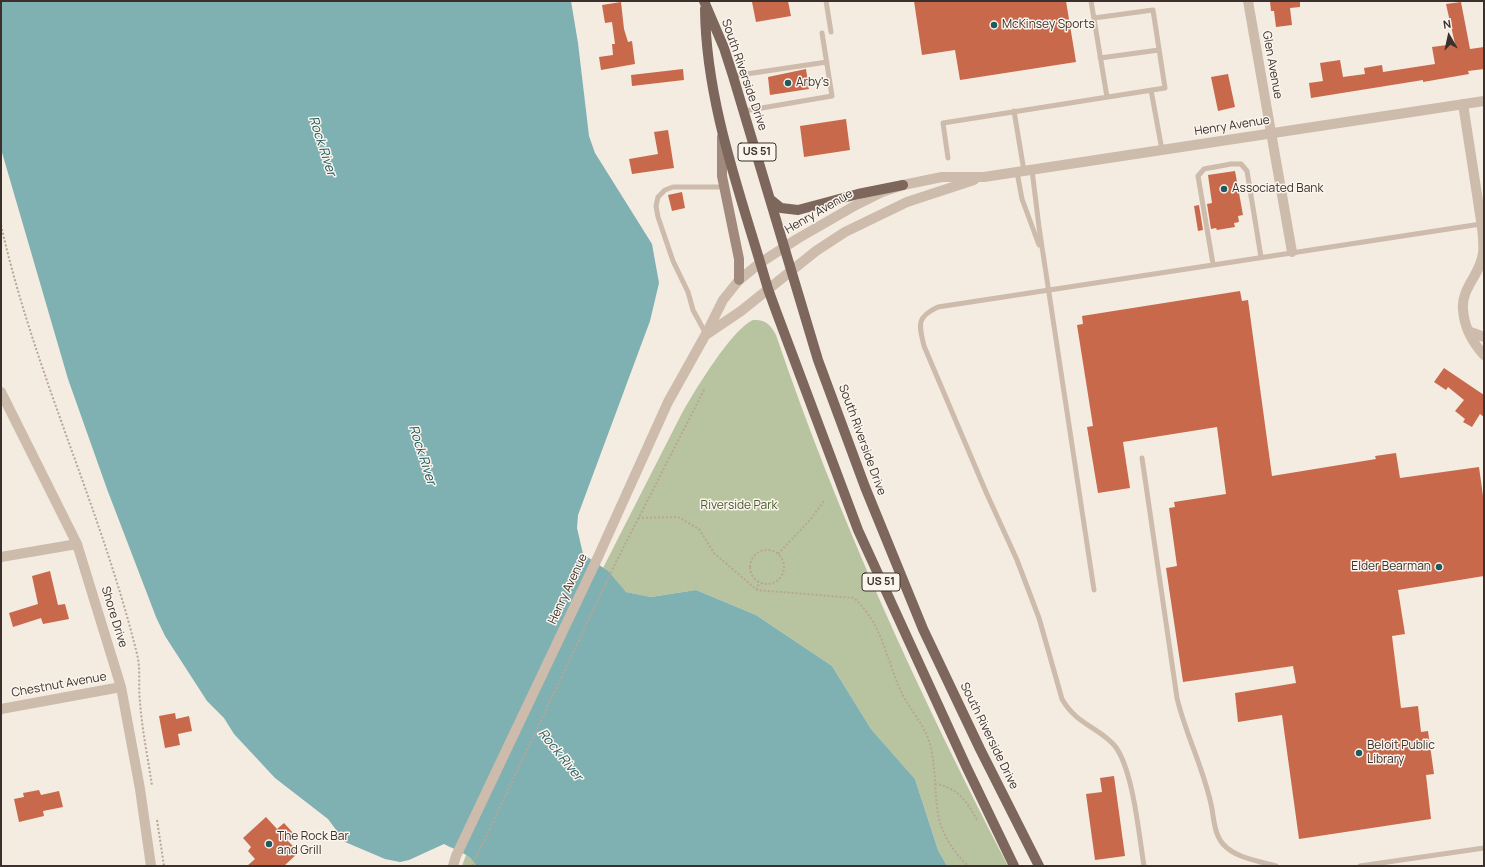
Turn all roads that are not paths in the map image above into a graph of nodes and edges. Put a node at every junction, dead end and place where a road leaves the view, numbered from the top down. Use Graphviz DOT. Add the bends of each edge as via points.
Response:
graph roads {
  1 [pos="826,1"];
  2 [pos="1091,1"];
  3 [pos="1248,1"];
  4 [pos="704,4"];
  5 [pos="1094,18"];
  6 [pos="831,32"];
  7 [pos="822,34"];
  8 [pos="1159,50"];
  9 [pos="1100,58"];
  10 [pos="827,62"];
  11 [pos="733,76"];
  12 [pos="1151,90"];
  13 [pos="1107,97"];
  14 [pos="1484,101"];
  15 [pos="1463,104"];
  16 [pos="744,111"];
  17 [pos="1014,112"];
  18 [pos="722,129"];
  19 [pos="1271,133"];
  20 [pos="1162,150"];
  21 [pos="948,158"];
  22 [pos="1024,171"];
  23 [pos="984,177"];
  24 [pos="903,185"];
  25 [pos="724,187"];
  26 [pos="769,199"];
  27 [pos="1481,224"];
  28 [pos="783,248"];
  29 [pos="1292,252"];
  30 [pos="1043,254"];
  31 [pos="1261,256"];
  32 [pos="760,263"];
  33 [pos="1213,264"];
  34 [pos="791,271"];
  35 [pos="739,280"];
  36 [pos="768,289"];
  37 [pos="1049,290"];
  38 [pos="1468,331"];
  39 [pos="706,334"];
  40 [pos="1484,337"];
  41 [pos="1484,355"];
  42 [pos="1,392"];
  43 [pos="1142,458"];
  44 [pos="77,544"];
  45 [pos="1,557"];
  46 [pos="1094,590"];
  47 [pos="121,687"];
  48 [pos="1,709"];
  49 [pos="1484,848"];
  50 [pos="456,856"];
  51 [pos="151,866"];
  52 [pos="448,866"];
  53 [pos="453,866"];
  54 [pos="1014,866"];
  55 [pos="1039,866"];
  56 [pos="1144,866"];
  57 [pos="1276,866"];
  58 [pos="1360,866"];
  1 -- 6 [label="lane"];
  2 -- 5 [label="lane"];
  3 -- 19 [label="street, Glen Avenue"];
  4 -- 11 [label="main road, South Riverside Drive / US 51"];
  4 -- 18 [label="main road, South Riverside Drive / US 51" via="708,62"];
  5 -- 8 [label="lane" via="1153,10"];
  5 -- 9 [label="lane"];
  7 -- 10 [label="lane"];
  8 -- 9 [label="lane"];
  8 -- 12 [label="lane" via="1165,88"];
  9 -- 13 [label="lane"];
  10 -- 11 [label="lane"];
  10 -- 16 [label="lane" via="832,96"];
  11 -- 16 [label="main road, South Riverside Drive / US 51"];
  12 -- 13 [label="lane"];
  12 -- 20 [label="lane"];
  13 -- 17 [label="lane"];
  14 -- 15 [label="street, Henry Avenue"];
  15 -- 19 [label="street, Henry Avenue"];
  15 -- 27 [label="street"];
  16 -- 26 [label="main road, South Riverside Drive / US 51"];
  17 -- 21 [label="lane" via="943,122"];
  17 -- 22 [label="lane"];
  18 -- 25 [label="main road"];
  18 -- 32 [label="main road, South Riverside Drive / US 51"];
  19 -- 20 [label="street, Henry Avenue"];
  19 -- 29 [label="street, Glen Avenue"];
  20 -- 22 [label="street, Henry Avenue"];
  22 -- 23 [label="street, Henry Avenue"];
  22 -- 30 [label="lane"];
  22 -- 30 [label="lane" via="1022,200"];
  23 -- 24 [label="street, Henry Avenue" via="942,177"];
  23 -- 34 [label="street, Henry Avenue" via="922,196 882,213 834,238"];
  24 -- 26 [label="main road" via="798,210 781,208"];
  24 -- 28 [label="street, Henry Avenue" via="856,205"];
  25 -- 35 [label="main road" via="739,259"];
  25 -- 39 [label="lane" via="673,186 658,197 656,206 673,260 688,292 693,310"];
  26 -- 28 [label="main road, South Riverside Drive / US 51"];
  27 -- 29 [label="lane"];
  27 -- 38 [label="street" via="1484,252 1475,278 1463,296"];
  28 -- 32 [label="street, Henry Avenue"];
  28 -- 34 [label="main road, South Riverside Drive / US 51"];
  29 -- 31 [label="lane"];
  30 -- 37 [label="lane"];
  31 -- 33 [label="lane"];
  31 -- 33 [label="lane" via="1247,171 1244,166 1237,163 1201,170 1198,179"];
  32 -- 35 [label="street, Henry Avenue"];
  32 -- 36 [label="main road, South Riverside Drive / US 51"];
  33 -- 37 [label="lane"];
  34 -- 36 [label="street, Henry Avenue"];
  34 -- 55 [label="main road, South Riverside Drive / US 51" via="818,360 894,561 950,687"];
  35 -- 39 [label="street, Henry Avenue" via="723,300"];
  36 -- 39 [label="street, Henry Avenue"];
  36 -- 54 [label="main road, South Riverside Drive / US 51" via="858,530"];
  37 -- 46 [label="lane"];
  37 -- 56 [label="lane" via="938,307 925,314 920,326 924,346 1028,586 1062,699 1071,713 1114,744 1124,760"];
  38 -- 40 [label="street"];
  38 -- 41 [label="street" via="1474,344"];
  39 -- 50 [label="street, Henry Avenue" via="668,402 598,557"];
  42 -- 44 [label="street, Shore Drive"];
  43 -- 57 [label="lane" via="1177,698 1208,791 1217,833 1232,851 1251,860"];
  44 -- 45 [label="street"];
  44 -- 47 [label="street, Shore Drive"];
  47 -- 48 [label="street, Chestnut Avenue"];
  47 -- 51 [label="street, Shore Drive"];
  49 -- 58 [label="lane"];
  50 -- 52 [label="street"];
  50 -- 53 [label="street"];
}
